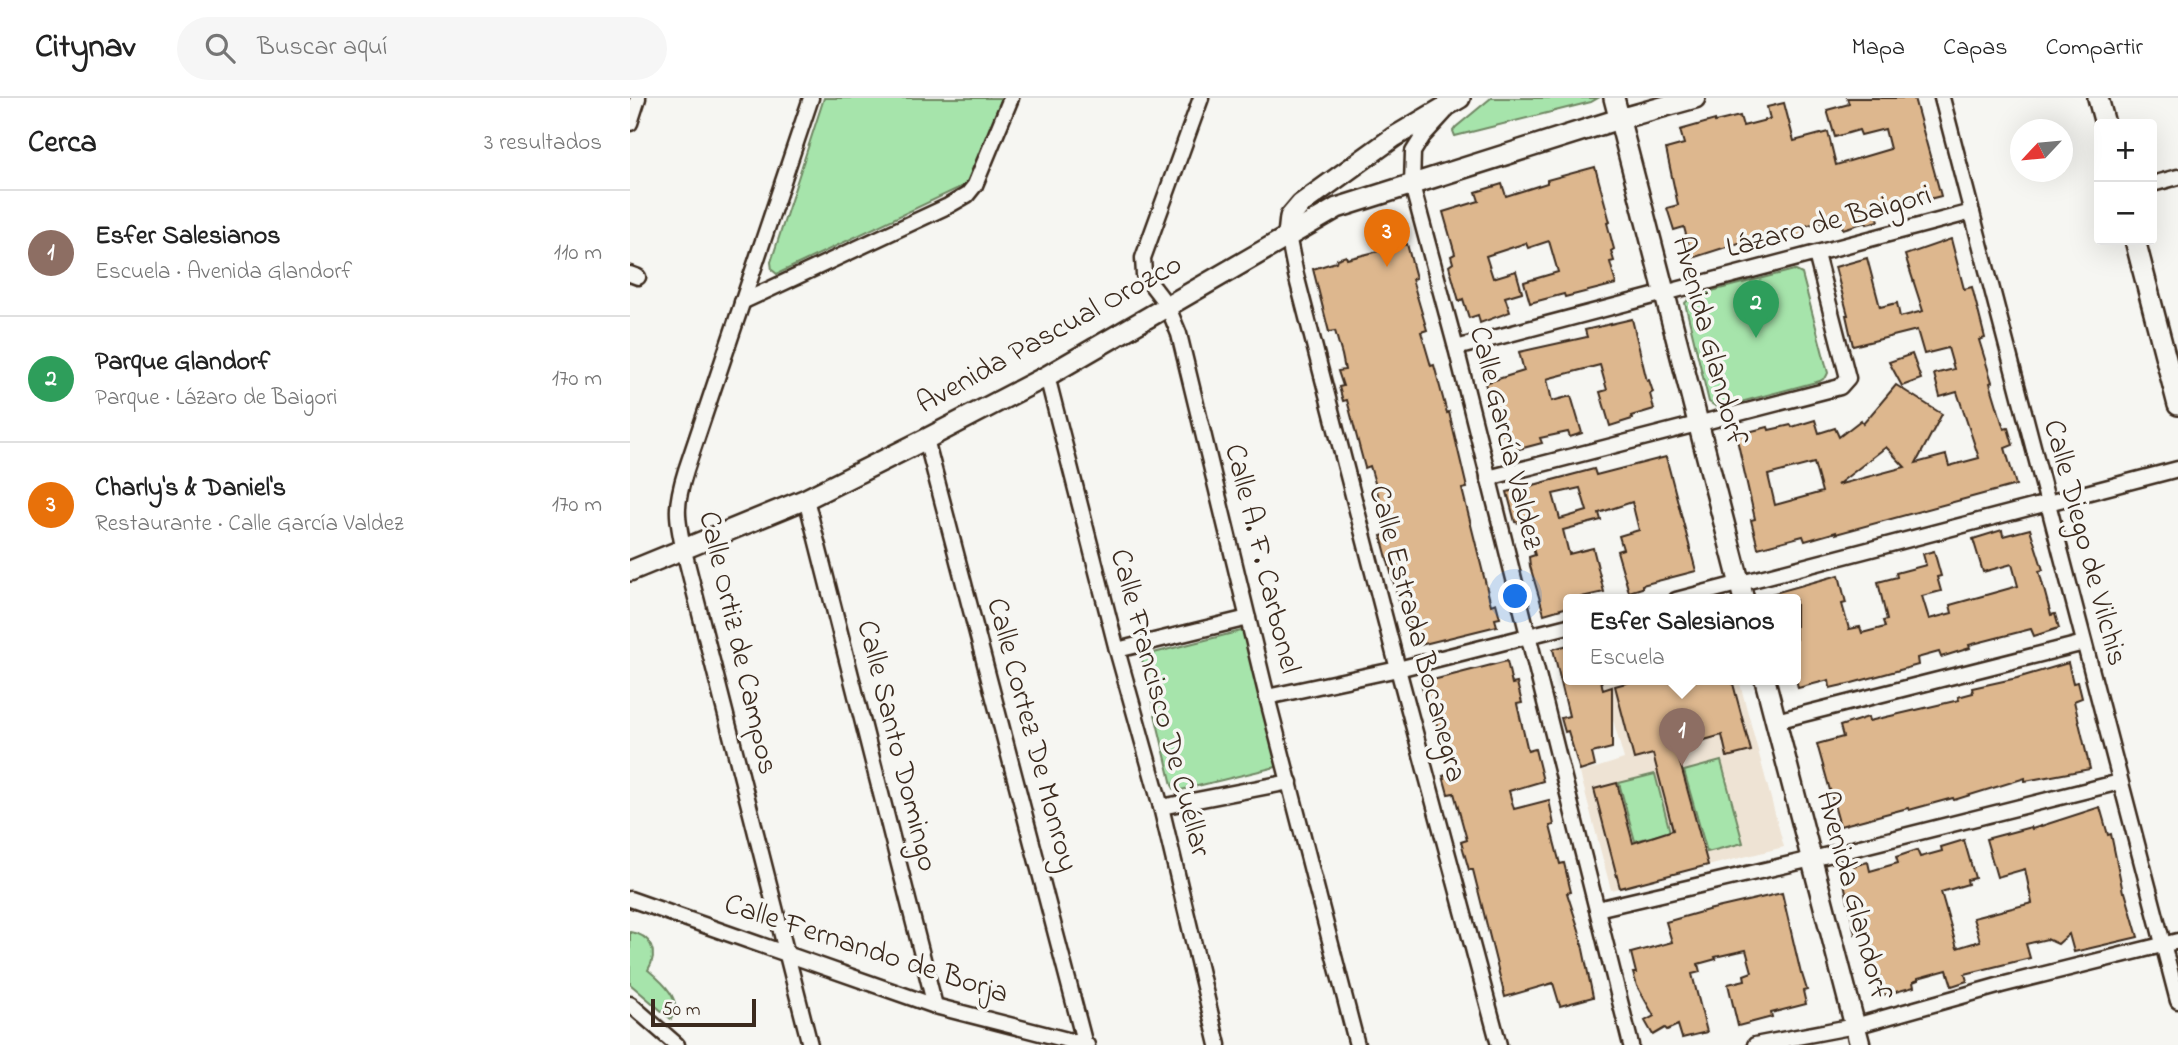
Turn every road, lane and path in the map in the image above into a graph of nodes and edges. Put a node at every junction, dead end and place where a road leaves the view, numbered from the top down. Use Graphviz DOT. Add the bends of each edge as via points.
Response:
graph roads {
  1 [pos="638,98"];
  2 [pos="811,98"];
  3 [pos="1011,98"];
  4 [pos="1201,98"];
  5 [pos="1614,98"];
  6 [pos="1695,98"];
  7 [pos="1942,98"];
  8 [pos="2098,98"];
  9 [pos="1458,99"];
  10 [pos="1619,119"];
  11 [pos="2104,119"];
  12 [pos="630,123"];
  13 [pos="2178,177"];
  14 [pos="2157,183"];
  15 [pos="1412,185"];
  16 [pos="1972,212"];
  17 [pos="1288,235"];
  18 [pos="2136,245"];
  19 [pos="1816,254"];
  20 [pos="1664,292"];
  21 [pos="742,302"];
  22 [pos="1167,305"];
  23 [pos="1456,348"];
  24 [pos="2173,366"];
  25 [pos="1047,376"];
  26 [pos="2178,405"];
  27 [pos="1700,425"];
  28 [pos="926,439"];
  29 [pos="2178,469"];
  30 [pos="1488,478"];
  31 [pos="806,499"];
  32 [pos="2047,504"];
  33 [pos="684,551"];
  34 [pos="630,571"];
  35 [pos="1742,592"];
  36 [pos="1248,618"];
  37 [pos="1563,627"];
  38 [pos="1527,637"];
  39 [pos="2084,643"];
  40 [pos="1117,650"];
  41 [pos="1398,669"];
  42 [pos="1766,685"];
  43 [pos="1267,697"];
  44 [pos="1776,721"];
  45 [pos="1290,782"];
  46 [pos="2120,782"];
  47 [pos="1161,807"];
  48 [pos="1812,859"];
  49 [pos="630,899"];
  50 [pos="1597,909"];
  51 [pos="2178,941"];
  52 [pos="2163,944"];
  53 [pos="786,954"];
  54 [pos="2178,1001"];
  55 [pos="630,1004"];
  56 [pos="935,1006"];
  57 [pos="1857,1035"];
  58 [pos="677,1045"];
  59 [pos="810,1045"];
  60 [pos="1086,1045"];
  61 [pos="1218,1045"];
  62 [pos="1357,1045"];
  63 [pos="1499,1045"];
  64 [pos="1631,1045"];
  65 [pos="1755,1045"];
  1 -- 12 [label="street"];
  2 -- 21 [label="street, Calle Ortiz de Campos"];
  3 -- 21 [label="street" via="967,195"];
  4 -- 22 [label="street, Calle A. F. Carbonel" via="1142,264 1144,275"];
  5 -- 10 [label="main road, Avenida Glandorf"];
  6 -- 10 [label="main road, Avenida Pascual Orozco"];
  7 -- 16 [label="street, Calle Diego de Vilchis"];
  8 -- 11 [label="main road"];
  9 -- 15 [label="street, Calle García Valdez" via="1417,143 1411,161"];
  9 -- 17 [label="main road" via="1394,137 1301,204 1290,217"];
  10 -- 15 [label="main road, Avenida Pascual Orozco"];
  10 -- 20 [label="main road, Avenida Glandorf"];
  13 -- 14 [label="street"];
  15 -- 17 [label="main road, Avenida Pascual Orozco" via="1337,208"];
  15 -- 23 [label="street, Calle García Valdez"];
  16 -- 19 [label="street, Lázaro de Baigori"];
  16 -- 32 [label="street, Calle Diego de Vilchis"];
  17 -- 22 [label="main road, Avenida Pascual Orozco"];
  17 -- 41 [label="street, Calle Estrada Bocanegra"];
  18 -- 24 [label="main road"];
  19 -- 20 [label="street, Lázaro de Baigori"];
  19 -- 27 [label="street" via="1847,373 1845,383"];
  20 -- 23 [label="street, Lázaro de Baigori"];
  20 -- 27 [label="main road, Avenida Glandorf"];
  21 -- 33 [label="street, Calle Ortiz de Campos" via="677,501"];
  22 -- 25 [label="main road, Avenida Pascual Orozco"];
  22 -- 36 [label="street, Calle A. F. Carbonel" via="1179,334"];
  23 -- 30 [label="street, Calle García Valdez"];
  24 -- 26 [label="main road"];
  25 -- 28 [label="main road, Avenida Pascual Orozco"];
  25 -- 40 [label="street, Calle Francisco De Cuéllar"];
  27 -- 30 [label="street"];
  27 -- 35 [label="main road, Avenida Glandorf"];
  28 -- 31 [label="main road, Avenida Pascual Orozco"];
  28 -- 60 [label="street, Calle Cortez De Monroy"];
  29 -- 32 [label="street"];
  30 -- 38 [label="street, Calle García Valdez"];
  31 -- 33 [label="main road, Avenida Pascual Orozco"];
  31 -- 56 [label="street, Calle Santo Domingo"];
  32 -- 35 [label="street"];
  32 -- 39 [label="street, Calle Diego de Vilchis"];
  33 -- 34 [label="main road, Avenida Pascual Orozco"];
  33 -- 53 [label="street, Calle Ortiz de Campos"];
  36 -- 40 [label="street"];
  36 -- 43 [label="street, Calle A. F. Carbonel"];
  37 -- 38 [label="street"];
  38 -- 41 [label="street"];
  38 -- 50 [label="street, Calle García Valdez"];
  39 -- 44 [label="street"];
  39 -- 46 [label="street, Calle Diego de Vilchis"];
  40 -- 47 [label="street, Calle Francisco De Cuéllar"];
  41 -- 43 [label="street"];
  41 -- 63 [label="street, Calle Estrada Bocanegra"];
  42 -- 44 [label="main road, Avenida Glandorf"];
  43 -- 45 [label="street, Calle A. F. Carbonel"];
  44 -- 48 [label="main road, Avenida Glandorf"];
  45 -- 47 [label="street"];
  45 -- 62 [label="street, Calle A. F. Carbonel"];
  46 -- 48 [label="street"];
  46 -- 52 [label="street, Calle Diego de Vilchis"];
  47 -- 61 [label="street, Calle Francisco De Cuéllar"];
  48 -- 50 [label="street"];
  48 -- 57 [label="main road, Avenida Glandorf"];
  49 -- 53 [label="street, Calle Fernando de Borja"];
  50 -- 64 [label="street, Calle García Valdez"];
  51 -- 52 [label="street"];
  52 -- 54 [label="street, Calle Diego de Vilchis"];
  52 -- 57 [label="street" via="2001,985"];
  53 -- 56 [label="street, Calle Fernando de Borja"];
  53 -- 59 [label="street, Calle Ortiz de Campos"];
  55 -- 58 [label="street"];
  56 -- 60 [label="street, Calle Fernando de Borja"];
  57 -- 65 [label="street"];
}
